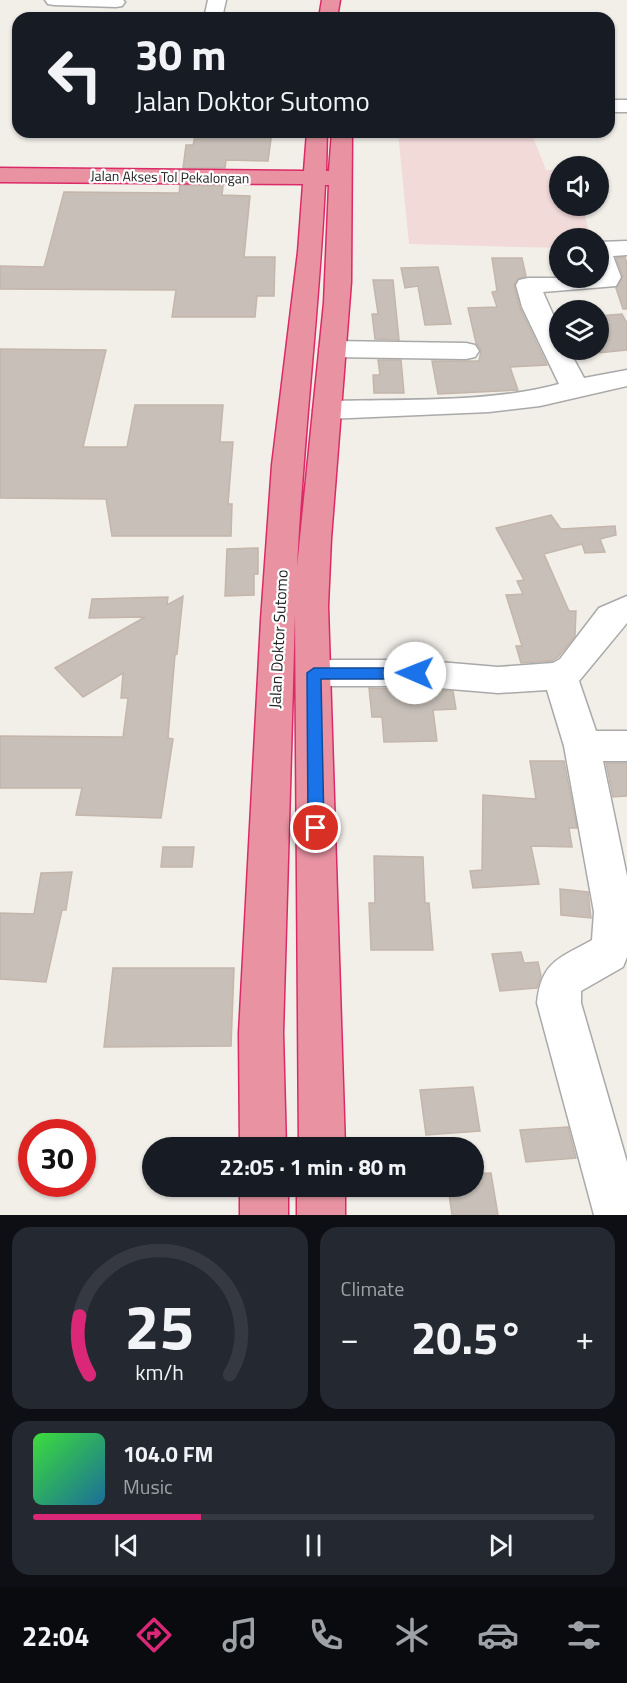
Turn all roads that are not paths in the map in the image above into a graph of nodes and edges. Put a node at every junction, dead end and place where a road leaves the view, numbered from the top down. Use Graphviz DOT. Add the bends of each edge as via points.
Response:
graph roads {
  1 [pos="54,0"];
  2 [pos="115,7"];
  3 [pos="339,138"];
  4 [pos="0,175"];
  5 [pos="314,182"];
  6 [pos="244,183"];
  7 [pos="0,186"];
  8 [pos="627,248"];
  9 [pos="332,349"];
  10 [pos="466,351"];
  11 [pos="627,378"];
  12 [pos="575,388"];
  13 [pos="327,410"];
  14 [pos="627,608"];
  15 [pos="314,673"];
  16 [pos="560,676"];
  17 [pos="582,746"];
  18 [pos="627,746"];
  19 [pos="263,1137"];
  20 [pos="322,1137"];
  21 [pos="264,1197"];
  22 [pos="321,1197"];
  23 [pos="264,1215"];
  24 [pos="321,1215"];
  25 [pos="618,1215"];
  1 -- 2 [label="street"];
  3 -- 5 [label="highway, Jalan Doktor Sutomo"];
  4 -- 6 [label="highway, Jalan Akses Tol Pekalongan"];
  5 -- 6 [label="highway, Jalan Akses Tol Pekalongan"];
  5 -- 6 [label="highway" via="271,194"];
  5 -- 6 [label="highway" via="299,166"];
  5 -- 9 [label="highway, Jalan Doktor Sutomo" via="340,242"];
  5 -- 19 [label="highway, Jalan Doktor Sutomo" via="287,465 278,620 262,1022"];
  6 -- 7 [label="highway, Jalan Akses Tol Pekalongan"];
  8 -- 12 [label="street" via="599,249 608,280 528,285"];
  9 -- 10 [label="street"];
  9 -- 13 [label="highway, Jalan Doktor Sutomo"];
  11 -- 12 [label="street"];
  12 -- 13 [label="street" via="540,398 489,405"];
  13 -- 15 [label="highway, Jalan Doktor Sutomo" via="315,525"];
  14 -- 16 [label="street" via="611,617 572,668"];
  15 -- 16 [label="street" via="415,673 498,681"];
  15 -- 20 [label="highway, Jalan Doktor Sutomo"];
  16 -- 17 [label="street"];
  17 -- 18 [label="street"];
  17 -- 25 [label="street" via="614,912 613,940 608,953 565,978 559,1003"];
  21 -- 23 [label="highway"];
  22 -- 24 [label="highway"];
}
